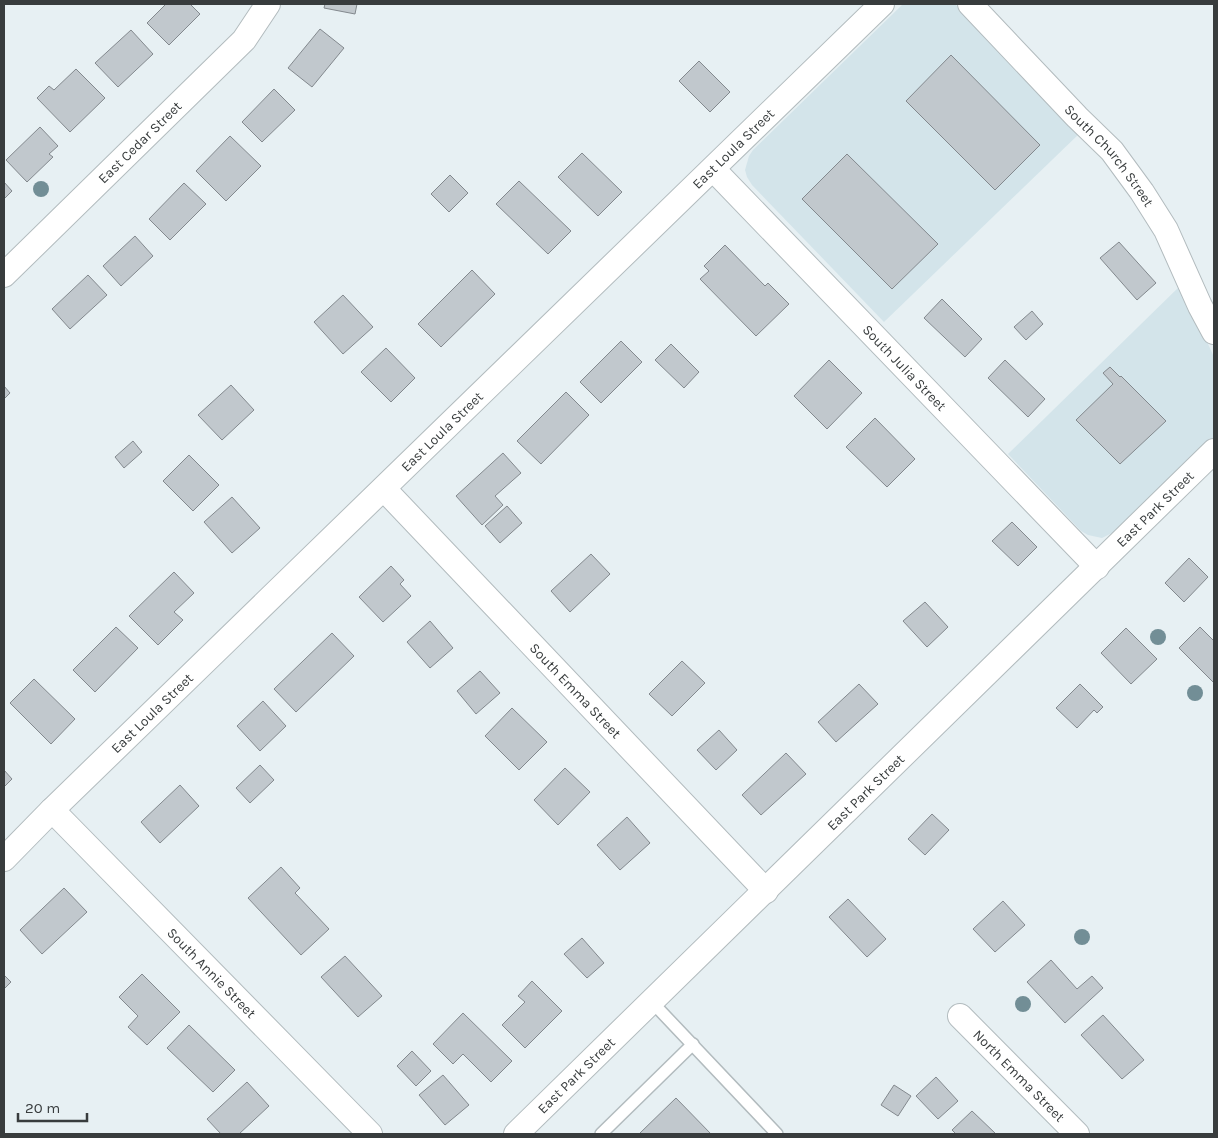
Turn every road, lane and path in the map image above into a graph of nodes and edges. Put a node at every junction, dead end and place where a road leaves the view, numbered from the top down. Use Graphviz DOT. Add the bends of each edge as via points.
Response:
graph roads {
  1 [pos="268,4"];
  2 [pos="882,4"];
  3 [pos="970,4"];
  4 [pos="713,169"];
  5 [pos="4,275"];
  6 [pos="1214,332"];
  7 [pos="1214,451"];
  8 [pos="384,489"];
  9 [pos="1097,567"];
  10 [pos="52,810"];
  11 [pos="4,860"];
  12 [pos="766,891"];
  13 [pos="652,1002"];
  14 [pos="960,1016"];
  15 [pos="692,1044"];
  16 [pos="370,1134"];
  17 [pos="516,1134"];
  18 [pos="601,1134"];
  19 [pos="777,1134"];
  20 [pos="1078,1134"];
  1 -- 5 [label="street, East Cedar Street" via="244,40"];
  2 -- 4 [label="street, East Loula Street"];
  3 -- 6 [label="street, South Church Street" via="1112,151 1166,230"];
  4 -- 8 [label="street, East Loula Street"];
  4 -- 9 [label="street, South Julia Street"];
  7 -- 9 [label="street, East Park Street"];
  8 -- 10 [label="street, East Loula Street"];
  8 -- 12 [label="street, South Emma Street"];
  9 -- 12 [label="street, East Park Street"];
  10 -- 11 [label="street, East Loula Street"];
  10 -- 16 [label="street, South Annie Street"];
  12 -- 13 [label="street, East Park Street"];
  13 -- 15 [label="lane"];
  13 -- 17 [label="street, East Park Street"];
  14 -- 20 [label="street, North Emma Street"];
  15 -- 18 [label="lane"];
  15 -- 19 [label="lane"];
}
